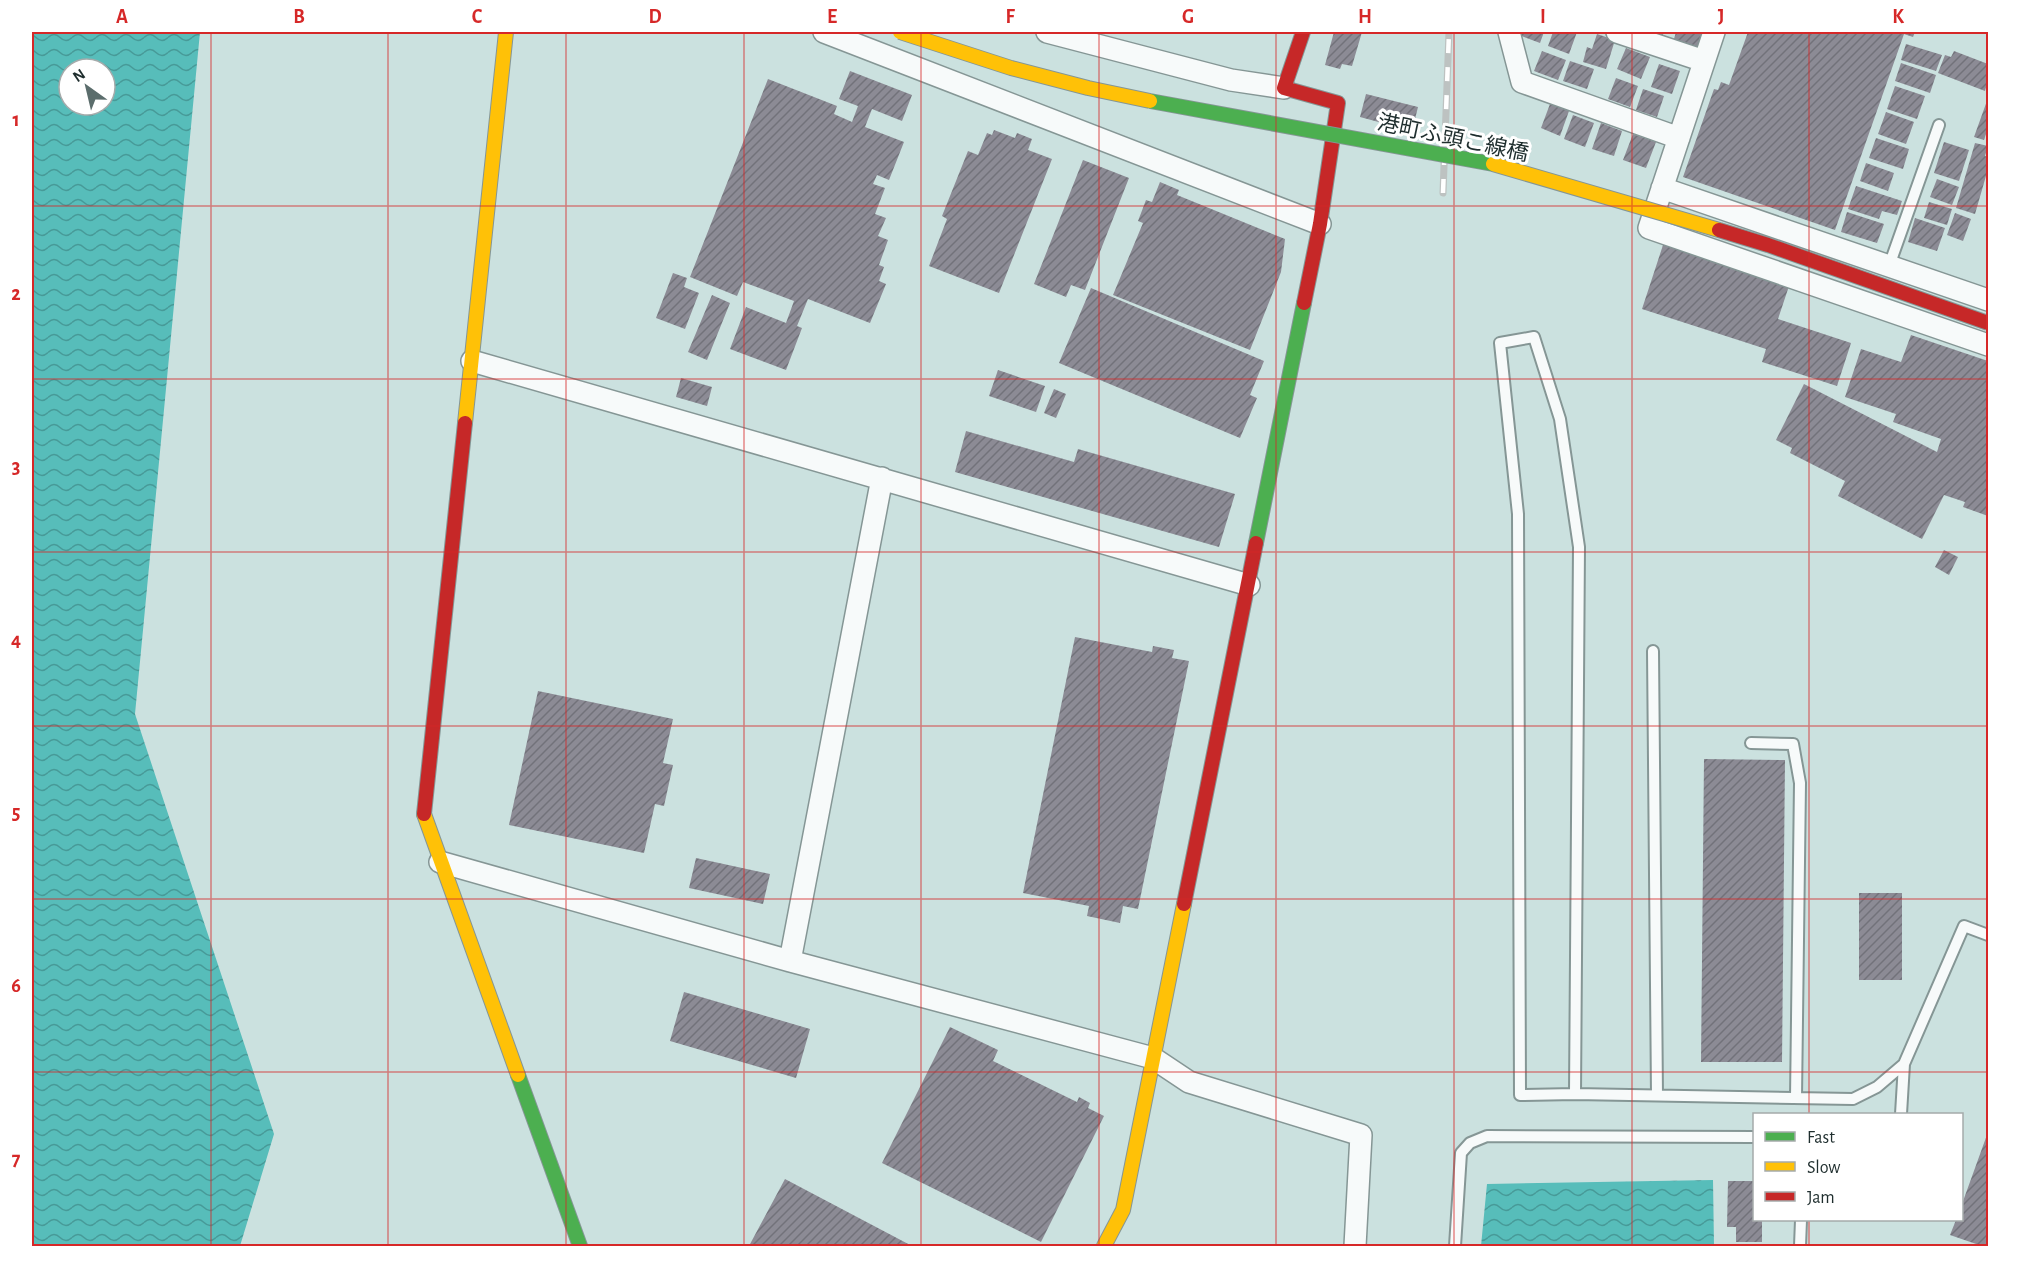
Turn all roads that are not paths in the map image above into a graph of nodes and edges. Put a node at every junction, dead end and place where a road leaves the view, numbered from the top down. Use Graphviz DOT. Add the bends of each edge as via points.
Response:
graph roads {
  1 [pos="507,32"];
  2 [pos="824,32"];
  3 [pos="900,32"];
  4 [pos="1047,32"];
  5 [pos="1303,32"];
  6 [pos="1509,32"];
  7 [pos="1619,32"];
  8 [pos="1714,32"];
  9 [pos="1704,61"];
  10 [pos="1284,88"];
  11 [pos="1939,125"];
  12 [pos="1679,138"];
  13 [pos="1662,188"];
  14 [pos="1320,224"];
  15 [pos="1889,266"];
  16 [pos="1989,300"];
  17 [pos="1989,323"];
  18 [pos="1989,345"];
  19 [pos="472,361"];
  20 [pos="882,478"];
  21 [pos="1249,585"];
  22 [pos="1653,651"];
  23 [pos="1751,743"];
  24 [pos="440,862"];
  25 [pos="1989,935"];
  26 [pos="790,961"];
  27 [pos="1153,1058"];
  28 [pos="1904,1064"];
  29 [pos="1575,1094"];
  30 [pos="1657,1095"];
  31 [pos="1796,1098"];
  32 [pos="1901,1113"];
  33 [pos="1753,1137"];
  34 [pos="1801,1221"];
  35 [pos="580,1246"];
  36 [pos="1104,1246"];
  37 [pos="1355,1246"];
  38 [pos="1455,1246"];
  39 [pos="1800,1246"];
  1 -- 19 [label="street"];
  2 -- 14 [label="street"];
  3 -- 17 [label="street, 港町ふ頭こ線橋, bridge" via="1088,88 1502,166 1768,244"];
  4 -- 10 [label="street" via="1231,80"];
  5 -- 10 [label="street"];
  6 -- 12 [label="street" via="1522,82"];
  7 -- 9 [label="street"];
  8 -- 9 [label="street"];
  9 -- 12 [label="street"];
  10 -- 14 [label="street" via="1338,102"];
  11 -- 15 [label="lane"];
  12 -- 13 [label="street"];
  13 -- 15 [label="street"];
  13 -- 18 [label="street" via="1649,228"];
  14 -- 21 [label="street"];
  15 -- 16 [label="street"];
  19 -- 20 [label="street"];
  19 -- 24 [label="street" via="424,817"];
  20 -- 21 [label="street"];
  20 -- 26 [label="street"];
  21 -- 27 [label="street"];
  22 -- 30 [label="lane"];
  23 -- 31 [label="lane" via="1793,744 1800,783"];
  24 -- 26 [label="street"];
  24 -- 35 [label="street"];
  25 -- 28 [label="lane" via="1964,926"];
  26 -- 27 [label="street"];
  27 -- 36 [label="street" via="1123,1210"];
  27 -- 37 [label="street" via="1189,1082 1361,1136"];
  28 -- 31 [label="lane" via="1877,1087 1853,1099"];
  28 -- 32 [label="lane"];
  29 -- 29 [label="lane" via="1580,546 1560,419 1534,337 1500,343 1518,514 1520,1095"];
  29 -- 30 [label="lane"];
  30 -- 31 [label="lane"];
  33 -- 38 [label="lane" via="1487,1136 1470,1143 1461,1153"];
  34 -- 39 [label="lane"];
}
